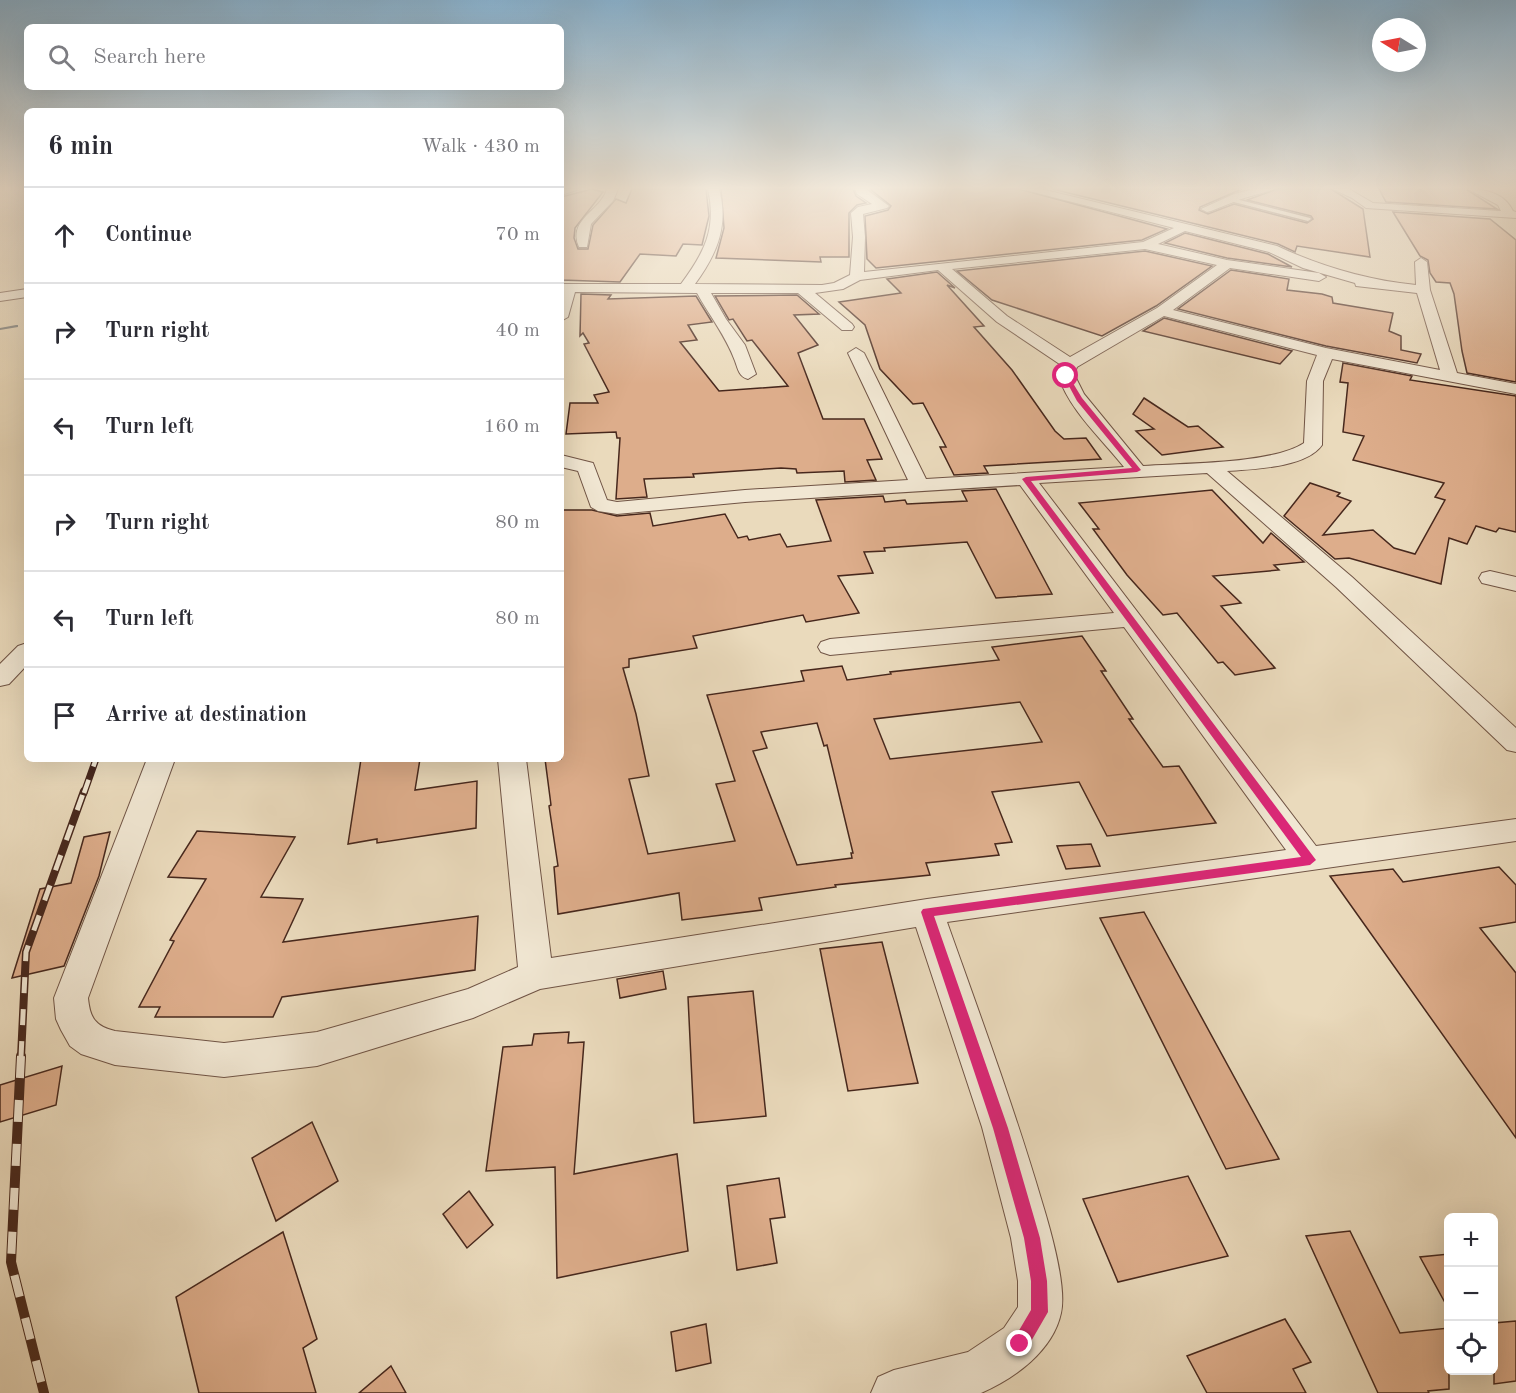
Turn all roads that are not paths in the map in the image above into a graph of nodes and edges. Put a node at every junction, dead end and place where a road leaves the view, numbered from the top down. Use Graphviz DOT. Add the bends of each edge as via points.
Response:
graph roads {
  1 [pos="709,254"];
  2 [pos="859,254"];
  3 [pos="1062,254"];
  4 [pos="1184,254"];
  5 [pos="1284,254"];
  6 [pos="1422,262"];
  7 [pos="1227,264"];
  8 [pos="942,267"];
  9 [pos="857,277"];
  10 [pos="1378,285"];
  11 [pos="565,288"];
  12 [pos="685,288"];
  13 [pos="702,289"];
  14 [pos="803,290"];
  15 [pos="1423,290"];
  16 [pos="24,293"];
  17 [pos="0,297"];
  18 [pos="1162,311"];
  19 [pos="847,327"];
  20 [pos="856,353"];
  21 [pos="1326,353"];
  22 [pos="1070,364"];
  23 [pos="748,374"];
  24 [pos="1451,378"];
  25 [pos="1516,389"];
  26 [pos="564,461"];
  27 [pos="1211,467"];
  28 [pos="1137,470"];
  29 [pos="1026,479"];
  30 [pos="920,486"];
  31 [pos="1490,578"];
  32 [pos="1516,584"];
  33 [pos="1131,619"];
  34 [pos="830,647"];
  35 [pos="24,654"];
  36 [pos="0,678"];
  37 [pos="1516,742"];
  38 [pos="160,762"];
  39 [pos="512,762"];
  40 [pos="1516,830"];
  41 [pos="1310,860"];
  42 [pos="927,912"];
  43 [pos="536,975"];
  44 [pos="894,1393"];
  1 -- 12 [label="street"];
  2 -- 9 [label="street"];
  3 -- 8 [label="street"];
  4 -- 7 [label="street"];
  5 -- 10 [label="street"];
  6 -- 15 [label="street"];
  7 -- 10 [label="street"];
  7 -- 18 [label="street"];
  8 -- 9 [label="street"];
  8 -- 22 [label="street" via="1002,319"];
  9 -- 14 [label="street" via="838,286"];
  10 -- 15 [label="street"];
  11 -- 12 [label="street"];
  12 -- 13 [label="street"];
  13 -- 14 [label="street"];
  13 -- 23 [label="street" via="737,345"];
  14 -- 19 [label="street"];
  15 -- 24 [label="street"];
  16 -- 17 [label="street"];
  18 -- 21 [label="street"];
  18 -- 22 [label="street"];
  20 -- 30 [label="street"];
  21 -- 24 [label="street"];
  21 -- 27 [label="street" via="1315,381 1312,445 1304,453"];
  22 -- 28 [label="street" via="1066,376 1079,399"];
  24 -- 25 [label="street"];
  26 -- 30 [label="street" via="586,467 598,503 611,508"];
  27 -- 28 [label="street"];
  27 -- 37 [label="street" via="1344,582"];
  28 -- 29 [label="street"];
  29 -- 30 [label="street"];
  29 -- 33 [label="street"];
  31 -- 32 [label="street"];
  33 -- 34 [label="street"];
  33 -- 41 [label="street"];
  35 -- 36 [label="street"];
  38 -- 43 [label="street" via="72,998 73,1019 82,1034 94,1041 115,1048 224,1060 317,1049 473,1003"];
  39 -- 43 [label="street"];
  40 -- 41 [label="street"];
  41 -- 42 [label="street"];
  42 -- 43 [label="street"];
  42 -- 44 [label="street" via="1001,1128 1032,1238 1040,1312 1020,1344 977,1372"];
}
